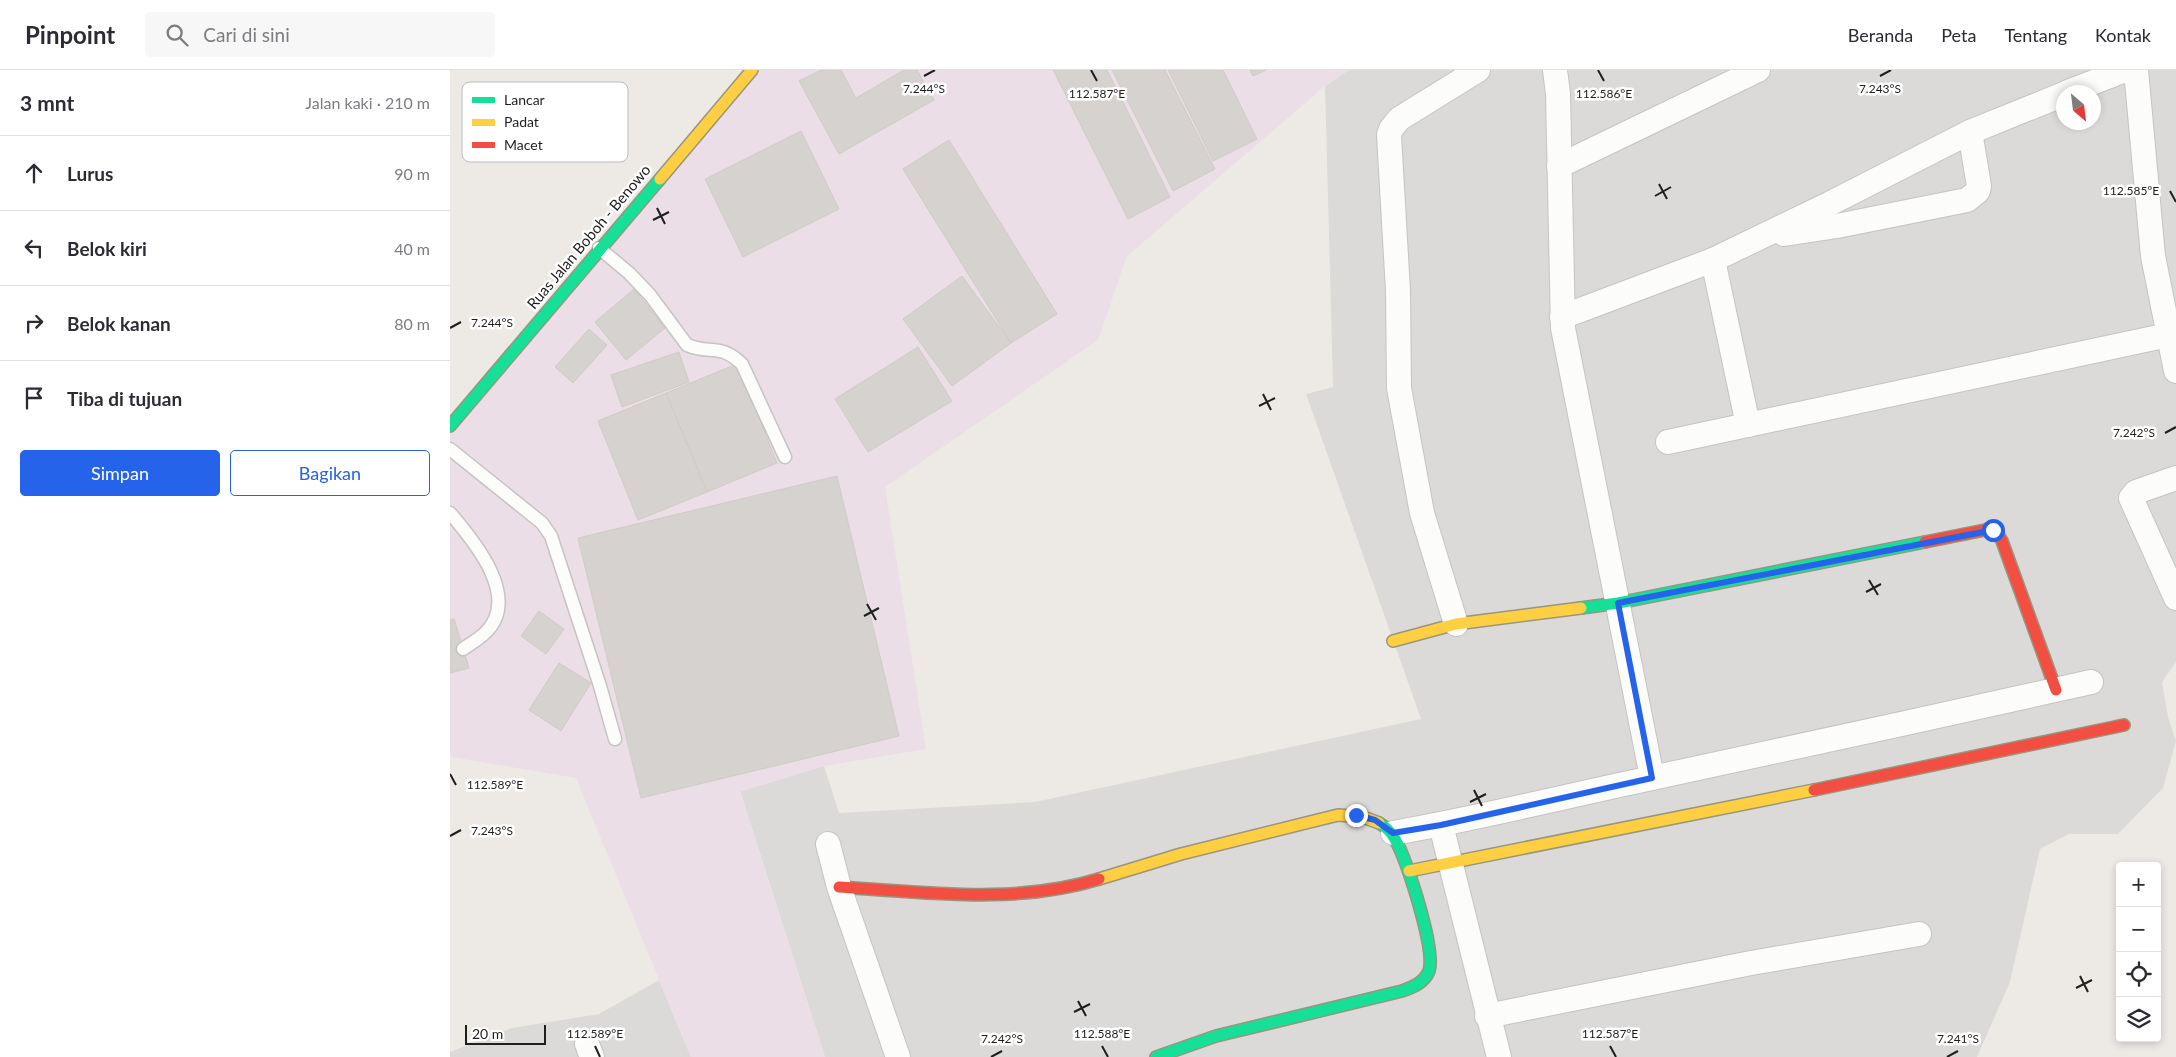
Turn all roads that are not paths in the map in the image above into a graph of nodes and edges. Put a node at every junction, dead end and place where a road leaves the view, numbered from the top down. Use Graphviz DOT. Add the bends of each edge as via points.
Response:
graph roads {
  1 [pos="752,70"];
  2 [pos="1478,70"];
  3 [pos="1555,70"];
  4 [pos="1758,70"];
  5 [pos="2124,70"];
  6 [pos="2136,70"];
  7 [pos="2086,85"];
  8 [pos="2056,97"];
  9 [pos="1970,132"];
  10 [pos="1559,166"];
  11 [pos="1760,238"];
  12 [pos="599,248"];
  13 [pos="1713,260"];
  14 [pos="1562,317"];
  15 [pos="2168,335"];
  16 [pos="2176,371"];
  17 [pos="1748,425"];
  18 [pos="450,426"];
  19 [pos="1668,442"];
  20 [pos="450,449"];
  21 [pos="784,457"];
  22 [pos="2176,478"];
  23 [pos="450,513"];
  24 [pos="2176,598"];
  25 [pos="1618,603"];
  26 [pos="1456,624"];
  27 [pos="1393,641"];
  28 [pos="462,649"];
  29 [pos="2091,682"];
  30 [pos="2056,690"];
  31 [pos="2124,725"];
  32 [pos="615,739"];
  33 [pos="1652,778"];
  34 [pos="1441,825"];
  35 [pos="1393,833"];
  36 [pos="828,844"];
  37 [pos="1450,863"];
  38 [pos="1408,871"];
  39 [pos="839,887"];
  40 [pos="1919,934"];
  41 [pos="1487,1016"];
  42 [pos="898,1057"];
  43 [pos="1156,1057"];
  44 [pos="1499,1057"];
  1 -- 12 [label="street, Ruas Jalan Boboh - Benowo"];
  2 -- 26 [label="street" via="1400,119 1391,129 1390,136 1399,388 1422,513"];
  3 -- 10 [label="street"];
  4 -- 10 [label="street"];
  5 -- 7 [label="street"];
  6 -- 15 [label="street" via="2153,256"];
  8 -- 9 [label="street"];
  9 -- 11 [label="street"];
  9 -- 11 [label="street" via="1979,186 1968,200"];
  10 -- 14 [label="street"];
  11 -- 13 [label="street"];
  12 -- 18 [label="street, Ruas Jalan Boboh - Benowo"];
  12 -- 21 [label="lane" via="650,295 687,345 723,350 742,364"];
  13 -- 14 [label="street"];
  13 -- 17 [label="street"];
  14 -- 25 [label="street"];
  15 -- 16 [label="street"];
  15 -- 17 [label="street"];
  17 -- 19 [label="street"];
  20 -- 32 [label="lane" via="542,523 551,536"];
  22 -- 24 [label="street" via="2136,492 2131,498"];
  23 -- 28 [label="lane" via="488,563 497,587 497,612 486,633"];
  25 -- 26 [label="street"];
  25 -- 30 [label="street" via="1993,530 2002,541"];
  25 -- 33 [label="street"];
  26 -- 27 [label="street"];
  29 -- 30 [label="street"];
  30 -- 33 [label="street"];
  31 -- 37 [label="street"];
  33 -- 34 [label="street"];
  34 -- 35 [label="street"];
  34 -- 37 [label="street"];
  35 -- 38 [label="street"];
  35 -- 39 [label="street" via="1375,820 1356,815 1338,816 1190,852 1083,884 995,896"];
  36 -- 39 [label="street"];
  37 -- 38 [label="street"];
  37 -- 41 [label="street"];
  38 -- 43 [label="street" via="1431,958 1430,970 1419,984 1402,991 1216,1036"];
  39 -- 42 [label="street"];
  40 -- 41 [label="street" via="1751,963"];
  41 -- 44 [label="street"];
}
